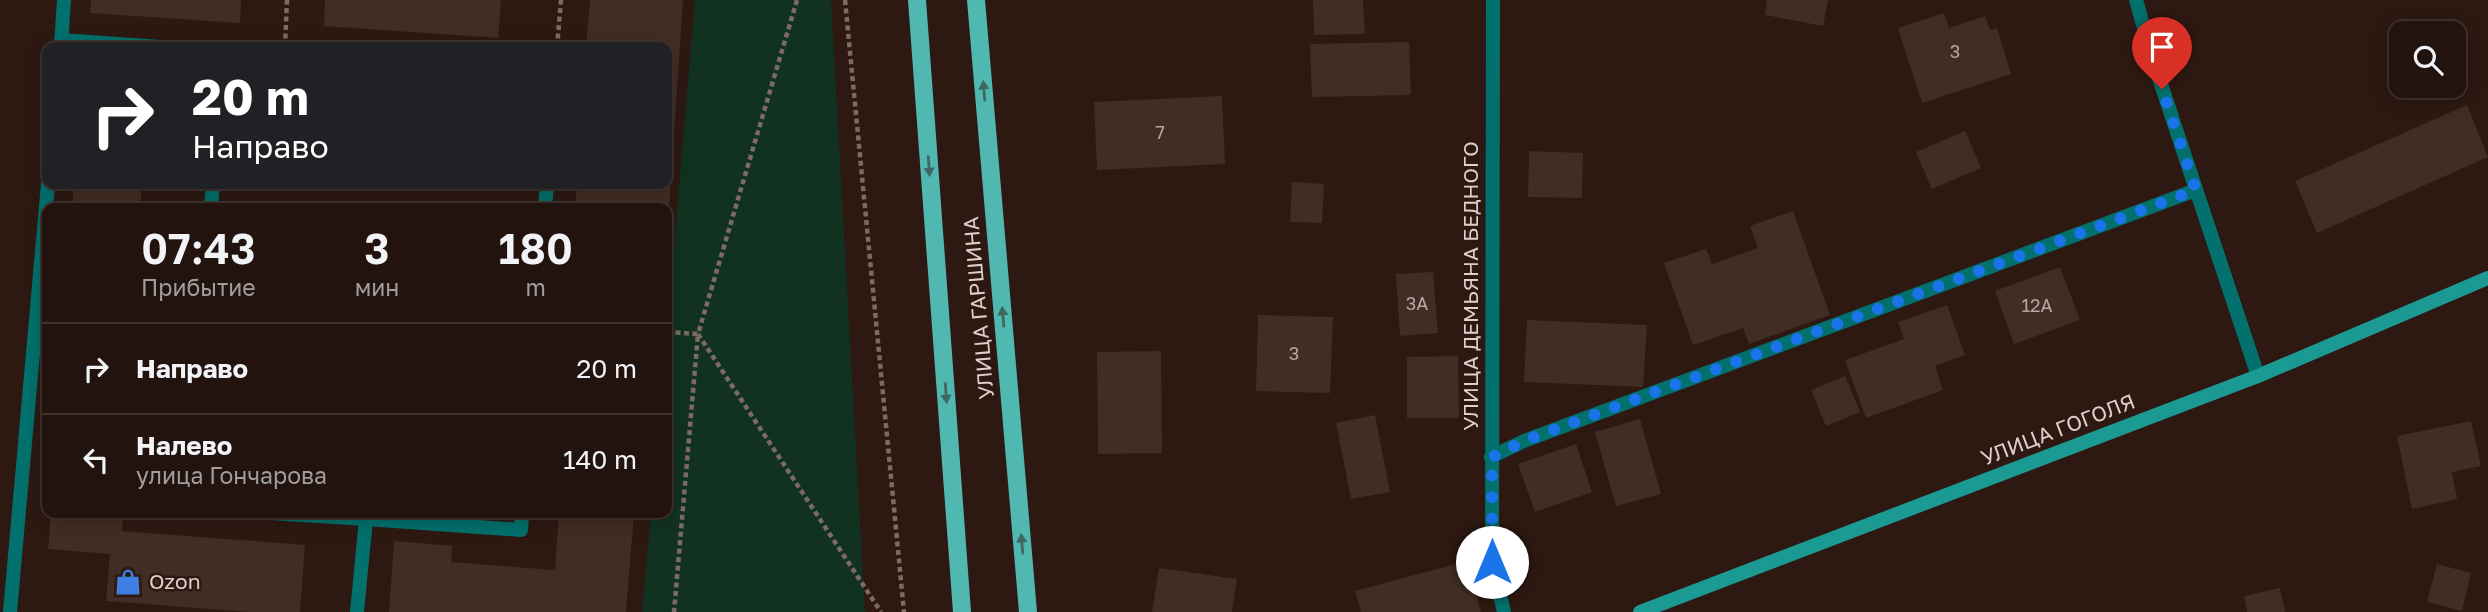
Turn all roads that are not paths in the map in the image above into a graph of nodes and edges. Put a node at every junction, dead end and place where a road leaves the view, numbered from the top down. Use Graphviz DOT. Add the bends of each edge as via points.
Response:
graph roads {
  1 [pos="64,0"];
  2 [pos="917,0"];
  3 [pos="976,0"];
  4 [pos="1493,0"];
  5 [pos="2136,0"];
  6 [pos="61,42"];
  7 [pos="2196,190"];
  8 [pos="2488,278"];
  9 [pos="42,311"];
  10 [pos="2258,376"];
  11 [pos="1492,457"];
  12 [pos="350,518"];
  13 [pos="522,518"];
  14 [pos="366,519"];
  15 [pos="10,612"];
  16 [pos="357,612"];
  17 [pos="962,612"];
  18 [pos="1028,612"];
  19 [pos="1504,612"];
  20 [pos="1640,612"];
  1 -- 6 [label="street"];
  2 -- 17 [label="main road, УЛИЦА ГАРШИНА, one-way"];
  18 -- 3 [label="main road, УЛИЦА ГАРШИНА, one-way"];
  4 -- 11 [label="street, УЛИЦА ДЕМЬЯНА БЕДНОГО"];
  5 -- 7 [label="street"];
  7 -- 10 [label="street"];
  7 -- 11 [label="street" via="1524,441"];
  8 -- 10 [label="street, УЛИЦА ГОГОЛЯ"];
  9 -- 15 [label="street"];
  10 -- 20 [label="street, УЛИЦА ГОГОЛЯ"];
  11 -- 19 [label="street, УЛИЦА ДЕМЬЯНА БЕДНОГО" via="1492,562"];
  12 -- 14 [label="street"];
  13 -- 14 [label="street" via="521,530"];
  14 -- 16 [label="street"];
}
